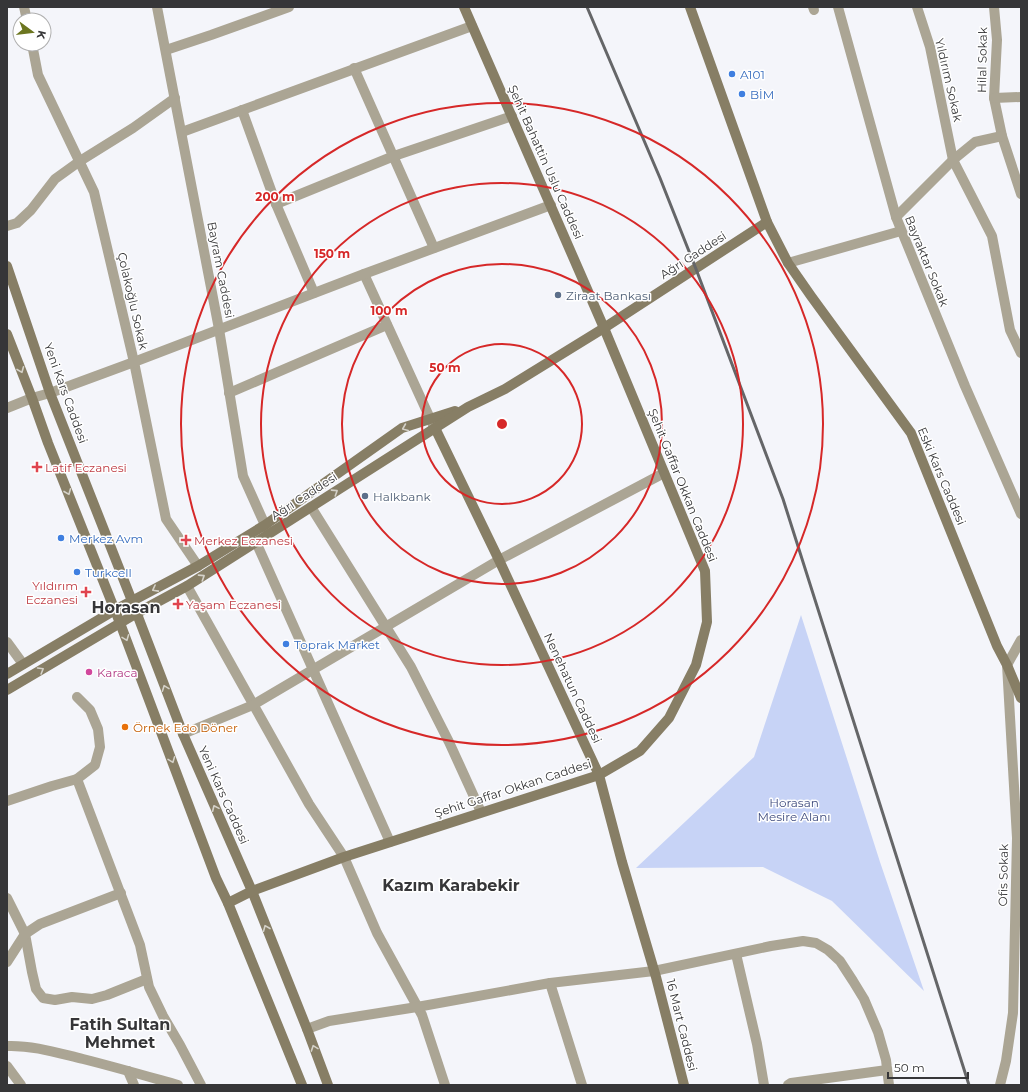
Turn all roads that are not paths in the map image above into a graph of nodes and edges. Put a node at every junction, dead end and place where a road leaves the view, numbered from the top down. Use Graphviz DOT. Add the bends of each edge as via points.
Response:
graph roads {
  1 [pos="157,7"];
  2 [pos="289,7"];
  3 [pos="464,7"];
  4 [pos="690,7"];
  5 [pos="838,7"];
  6 [pos="917,7"];
  7 [pos="994,7"];
  8 [pos="472,26"];
  9 [pos="166,50"];
  10 [pos="34,52"];
  11 [pos="354,68"];
  12 [pos="1021,97"];
  13 [pos="175,98"];
  14 [pos="994,98"];
  15 [pos="242,110"];
  16 [pos="512,116"];
  17 [pos="182,132"];
  18 [pos="1002,136"];
  19 [pos="394,156"];
  20 [pos="954,160"];
  21 [pos="80,161"];
  22 [pos="1021,194"];
  23 [pos="276,204"];
  24 [pos="551,205"];
  25 [pos="896,217"];
  26 [pos="767,222"];
  27 [pos="7,226"];
  28 [pos="901,231"];
  29 [pos="434,248"];
  30 [pos="788,263"];
  31 [pos="7,266"];
  32 [pos="364,274"];
  33 [pos="314,293"];
  34 [pos="388,325"];
  35 [pos="604,328"];
  36 [pos="219,329"];
  37 [pos="7,334"];
  38 [pos="1021,353"];
  39 [pos="134,362"];
  40 [pos="50,393"];
  41 [pos="229,393"];
  42 [pos="32,398"];
  43 [pos="7,408"];
  44 [pos="433,424"];
  45 [pos="664,473"];
  46 [pos="311,507"];
  47 [pos="1021,514"];
  48 [pos="267,529"];
  49 [pos="256,542"];
  50 [pos="499,560"];
  51 [pos="198,566"];
  52 [pos="187,586"];
  53 [pos="132,601"];
  54 [pos="115,610"];
  55 [pos="137,613"];
  56 [pos="120,622"];
  57 [pos="386,626"];
  58 [pos="1021,640"];
  59 [pos="7,642"];
  60 [pos="22,664"];
  61 [pos="1007,665"];
  62 [pos="313,670"];
  63 [pos="7,674"];
  64 [pos="7,690"];
  65 [pos="77,696"];
  66 [pos="1021,698"];
  67 [pos="253,705"];
  68 [pos="183,734"];
  69 [pos="599,774"];
  70 [pos="77,779"];
  71 [pos="7,801"];
  72 [pos="481,812"];
  73 [pos="390,842"];
  74 [pos="344,856"];
  75 [pos="252,891"];
  76 [pos="121,893"];
  77 [pos="7,898"];
  78 [pos="228,904"];
  79 [pos="25,934"];
  80 [pos="736,954"];
  81 [pos="7,962"];
  82 [pos="654,971"];
  83 [pos="147,979"];
  84 [pos="550,983"];
  85 [pos="417,1007"];
  86 [pos="307,1029"];
  87 [pos="7,1046"];
  88 [pos="7,1066"];
  89 [pos="887,1070"];
  90 [pos="128,1071"];
  91 [pos="22,1085"];
  92 [pos="134,1085"];
  93 [pos="178,1085"];
  94 [pos="201,1085"];
  95 [pos="302,1085"];
  96 [pos="328,1085"];
  97 [pos="445,1085"];
  98 [pos="582,1085"];
  99 [pos="684,1085"];
  100 [pos="764,1085"];
  101 [pos="788,1085"];
  102 [pos="890,1085"];
  103 [pos="1000,1085"];
  1 -- 9 [label="street, Bayram Caddesi"];
  2 -- 9 [label="street"];
  3 -- 8 [label="main road, Şehit Bahattin Uslu Caddesi"];
  4 -- 26 [label="main road, Eski Kars Caddesi"];
  5 -- 25 [label="street, Bayraktar Sokak"];
  6 -- 20 [label="street, Yıldırım Sokak" via="930,47"];
  7 -- 14 [label="street, Hilal Sokak" via="997,40"];
  8 -- 11 [label="street"];
  8 -- 16 [label="main road, Şehit Bahattin Uslu Caddesi"];
  9 -- 13 [label="street, Bayram Caddesi"];
  10 -- 21 [label="street, Çolakoğlu Sokak" via="38,75"];
  11 -- 15 [label="street"];
  11 -- 19 [label="street"];
  12 -- 14 [label="street"];
  13 -- 17 [label="street, Bayram Caddesi"];
  13 -- 21 [label="street"];
  14 -- 18 [label="street, Hilal Sokak"];
  15 -- 17 [label="street"];
  15 -- 23 [label="street"];
  16 -- 19 [label="street"];
  16 -- 24 [label="main road, Şehit Bahattin Uslu Caddesi"];
  17 -- 36 [label="street, Bayram Caddesi"];
  18 -- 20 [label="street" via="975,142"];
  18 -- 22 [label="street, Hilal Sokak"];
  19 -- 23 [label="street"];
  19 -- 29 [label="street"];
  20 -- 25 [label="street"];
  20 -- 38 [label="street, Yıldırım Sokak" via="992,236 1010,330"];
  21 -- 27 [label="street" via="55,179 31,210 17,223"];
  21 -- 39 [label="street, Çolakoğlu Sokak" via="94,192"];
  23 -- 33 [label="street"];
  24 -- 29 [label="street"];
  24 -- 35 [label="main road, Şehit Bahattin Uslu Caddesi"];
  25 -- 28 [label="street, Bayraktar Sokak"];
  26 -- 30 [label="main road, Eski Kars Caddesi"];
  26 -- 35 [label="main road, Ağrı Caddesi"];
  28 -- 30 [label="street"];
  28 -- 47 [label="street, Bayraktar Sokak"];
  29 -- 32 [label="street"];
  30 -- 61 [label="main road, Eski Kars Caddesi" via="911,432 997,646"];
  31 -- 40 [label="main road, Yeni Kars Caddesi"];
  32 -- 33 [label="street"];
  32 -- 34 [label="street"];
  33 -- 36 [label="street"];
  34 -- 41 [label="street"];
  34 -- 44 [label="street"];
  35 -- 44 [label="main road, Ağrı Caddesi" via="505,389"];
  35 -- 45 [label="main road, Şehit Gaffar Okkan Caddesi"];
  36 -- 39 [label="street"];
  36 -- 41 [label="street, Bayram Caddesi"];
  37 -- 42 [label="main road, one-way"];
  39 -- 40 [label="street"];
  39 -- 51 [label="street, Çolakoğlu Sokak" via="166,519"];
  40 -- 42 [label="street"];
  40 -- 53 [label="main road, Yeni Kars Caddesi"];
  41 -- 48 [label="street, Bayram Caddesi" via="243,476"];
  42 -- 43 [label="street"];
  42 -- 54 [label="main road, one-way"];
  46 -- 44 [label="main road, Ağrı Caddesi, one-way"];
  44 -- 48 [label="main road, Ağrı Caddesi, one-way" via="402,428"];
  44 -- 50 [label="main road, Nenehatun Caddesi"];
  45 -- 50 [label="street"];
  45 -- 69 [label="main road, Şehit Gaffar Okkan Caddesi" via="705,571 707,622 696,665 670,718 640,751"];
  46 -- 48 [label="main road, Ağrı Caddesi"];
  46 -- 57 [label="street"];
  48 -- 49 [label="main road, Ağrı Caddesi"];
  48 -- 51 [label="main road, Ağrı Caddesi"];
  52 -- 49 [label="main road, Ağrı Caddesi, one-way"];
  49 -- 62 [label="street"];
  50 -- 57 [label="street"];
  50 -- 69 [label="main road, Nenehatun Caddesi"];
  51 -- 53 [label="main road, Ağrı Caddesi, one-way"];
  52 -- 55 [label="main road, Ağrı Caddesi"];
  52 -- 67 [label="street"];
  53 -- 54 [label="main road, Ağrı Caddesi"];
  53 -- 55 [label="main road, Yeni Kars Caddesi"];
  54 -- 56 [label="main road"];
  54 -- 60 [label="main road, Ağrı Caddesi"];
  55 -- 56 [label="main road, Ağrı Caddesi"];
  68 -- 55 [label="main road, Yeni Kars Caddesi, one-way"];
  64 -- 56 [label="main road, Ağrı Caddesi, one-way"];
  56 -- 78 [label="main road, one-way"];
  57 -- 62 [label="street"];
  57 -- 72 [label="street" via="411,667"];
  58 -- 61 [label="street"];
  59 -- 60 [label="street"];
  60 -- 63 [label="main road, Ağrı Caddesi"];
  61 -- 66 [label="main road, Eski Kars Caddesi"];
  61 -- 103 [label="street, Ofis Sokak" via="1016,846 1013,1013"];
  62 -- 67 [label="street"];
  62 -- 73 [label="street"];
  65 -- 70 [label="street" via="90,710 98,729 100,747 95,765"];
  67 -- 68 [label="street"];
  67 -- 74 [label="street" via="309,804"];
  75 -- 68 [label="main road, Yeni Kars Caddesi, one-way"];
  69 -- 72 [label="main road, Şehit Gaffar Okkan Caddesi"];
  69 -- 82 [label="main road, Nenehatun Caddesi"];
  70 -- 71 [label="street"];
  70 -- 76 [label="street"];
  72 -- 73 [label="main road, Şehit Gaffar Okkan Caddesi"];
  73 -- 74 [label="main road, Şehit Gaffar Okkan Caddesi"];
  74 -- 75 [label="main road, Şehit Gaffar Okkan Caddesi"];
  74 -- 85 [label="street" via="378,933"];
  75 -- 78 [label="main road, Şehit Gaffar Okkan Caddesi"];
  86 -- 75 [label="main road, Yeni Kars Caddesi, one-way"];
  76 -- 79 [label="street" via="40,924"];
  76 -- 83 [label="street" via="140,945"];
  77 -- 79 [label="street"];
  78 -- 95 [label="main road"];
  79 -- 81 [label="street"];
  79 -- 83 [label="street" via="36,989 43,998 92,999"];
  80 -- 82 [label="street"];
  80 -- 89 [label="street" via="803,941 816,943 828,950 840,961 864,999 878,1032"];
  80 -- 100 [label="street"];
  82 -- 84 [label="street"];
  82 -- 99 [label="main road, 16 Mart Caddesi"];
  83 -- 94 [label="street" via="163,1016"];
  84 -- 85 [label="street"];
  84 -- 98 [label="street"];
  85 -- 86 [label="street" via="329,1021"];
  85 -- 97 [label="street" via="422,1015"];
  96 -- 86 [label="main road, Yeni Kars Caddesi, one-way"];
  87 -- 90 [label="street" via="45,1049"];
  88 -- 91 [label="street"];
  89 -- 101 [label="street"];
  89 -- 102 [label="street"];
  90 -- 92 [label="street"];
  90 -- 93 [label="street"];
}
